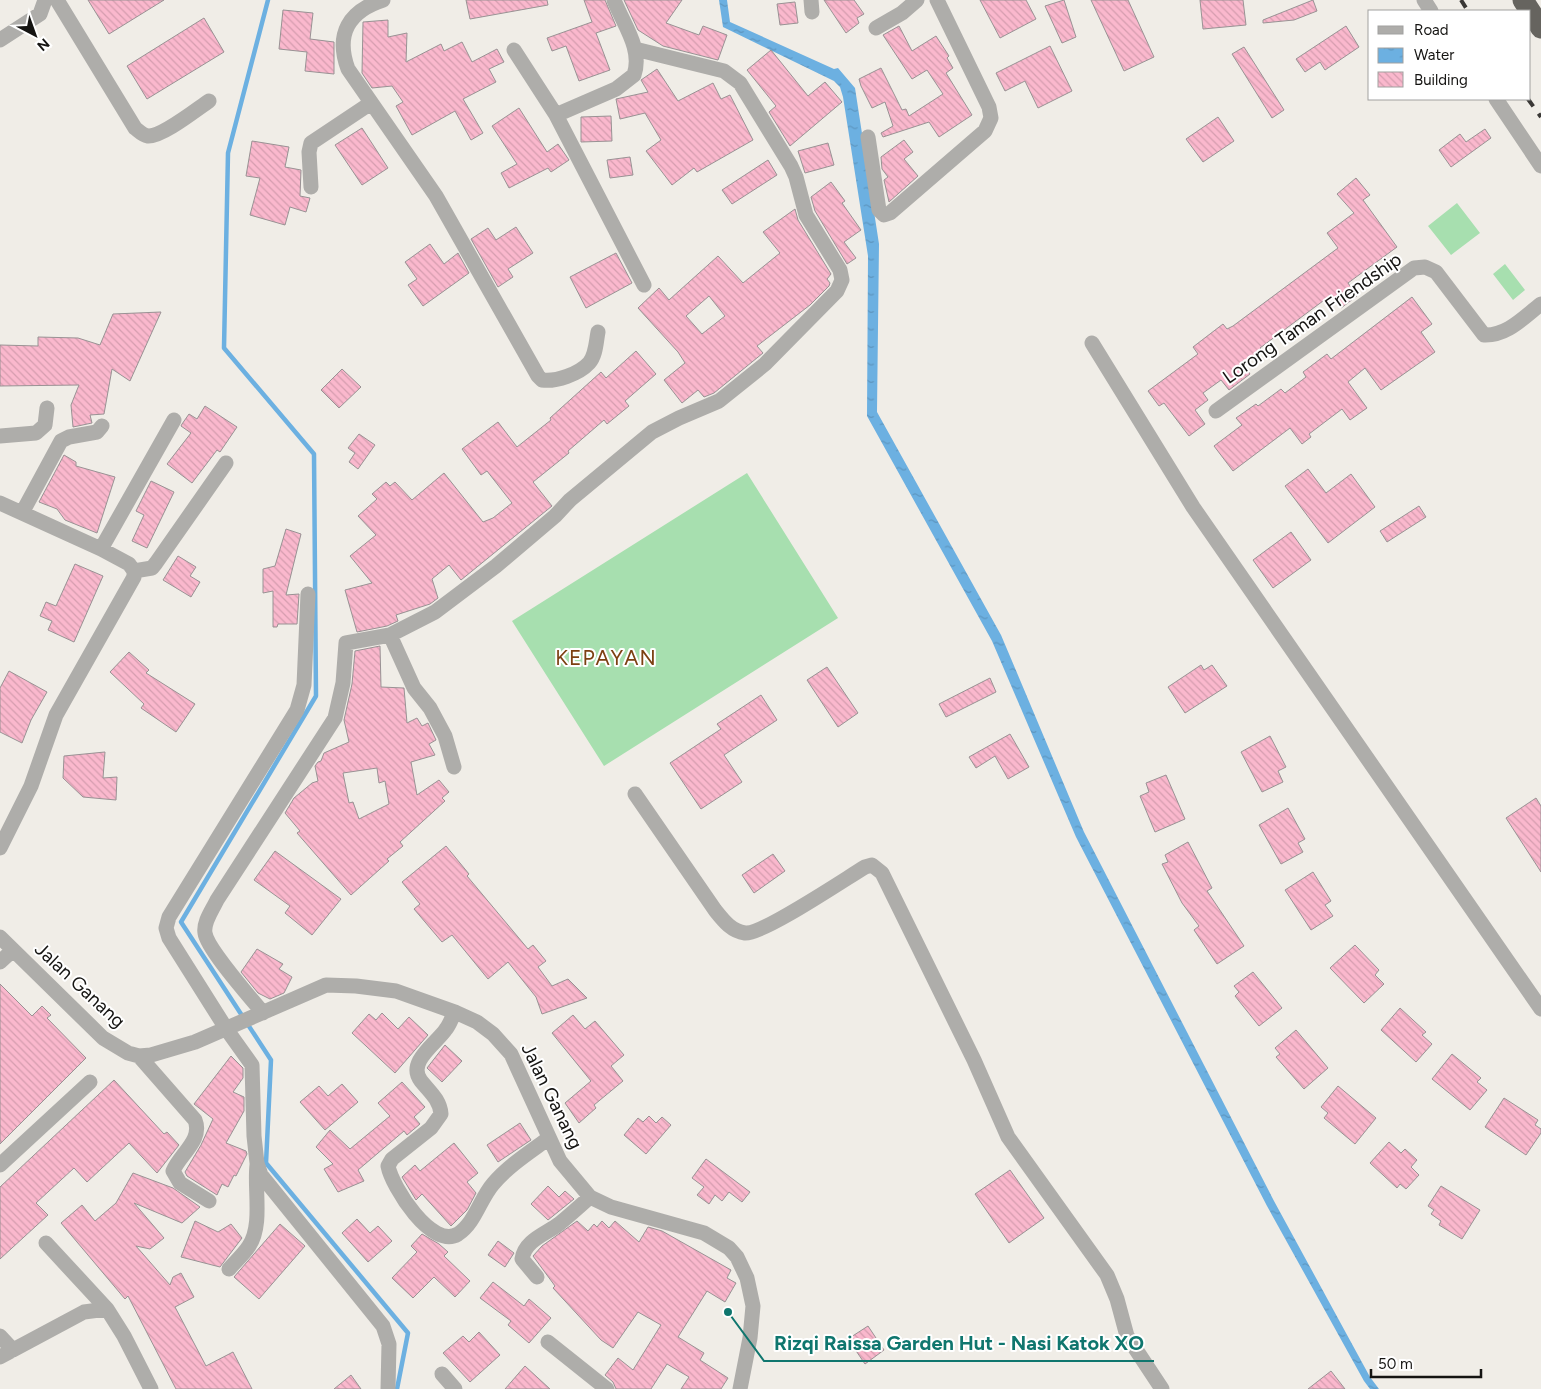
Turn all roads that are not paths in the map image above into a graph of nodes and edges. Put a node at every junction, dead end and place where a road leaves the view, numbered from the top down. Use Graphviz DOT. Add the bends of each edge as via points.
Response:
graph roads {
  1 [pos="45,0"];
  2 [pos="58,0"];
  3 [pos="383,0"];
  4 [pos="614,0"];
  5 [pos="917,0"];
  6 [pos="937,0"];
  7 [pos="1531,12"];
  8 [pos="876,28"];
  9 [pos="1541,28"];
  10 [pos="0,40"];
  11 [pos="635,49"];
  12 [pos="514,50"];
  13 [pos="1497,100"];
  14 [pos="209,101"];
  15 [pos="371,103"];
  16 [pos="556,115"];
  17 [pos="868,137"];
  18 [pos="1541,166"];
  19 [pos="311,186"];
  20 [pos="644,285"];
  21 [pos="1541,304"];
  22 [pos="598,332"];
  23 [pos="1092,343"];
  24 [pos="47,408"];
  25 [pos="1216,411"];
  26 [pos="174,420"];
  27 [pos="102,426"];
  28 [pos="0,436"];
  29 [pos="226,463"];
  30 [pos="0,503"];
  31 [pos="22,513"];
  32 [pos="101,549"];
  33 [pos="134,571"];
  34 [pos="308,594"];
  35 [pos="390,635"];
  36 [pos="454,767"];
  37 [pos="635,794"];
  38 [pos="0,848"];
  39 [pos="0,937"];
  40 [pos="13,950"];
  41 [pos="0,962"];
  42 [pos="1541,1009"];
  43 [pos="455,1012"];
  44 [pos="259,1014"];
  45 [pos="229,1028"];
  46 [pos="139,1056"];
  47 [pos="90,1082"];
  48 [pos="549,1138"];
  49 [pos="257,1163"];
  50 [pos="0,1165"];
  51 [pos="590,1197"];
  52 [pos="209,1201"];
  53 [pos="46,1243"];
  54 [pos="228,1269"];
  55 [pos="537,1277"];
  56 [pos="107,1309"];
  57 [pos="0,1336"];
  58 [pos="548,1342"];
  59 [pos="6,1353"];
  60 [pos="442,1374"];
  61 [pos="151,1389"];
  62 [pos="388,1389"];
  63 [pos="455,1389"];
  64 [pos="607,1389"];
  65 [pos="740,1389"];
  66 [pos="1162,1389"];
  1 -- 10 [label="street" via="40,14"];
  2 -- 14 [label="street" via="141,134 158,134"];
  3 -- 15 [label="street" via="353,17 342,43 348,69"];
  4 -- 11 [label="street"];
  5 -- 8 [label="street" via="906,11"];
  6 -- 17 [label="street" via="989,107 991,118 985,131 884,215 879,210"];
  7 -- 9 [label="highway"];
  11 -- 16 [label="street" via="637,67 627,82"];
  11 -- 35 [label="street" via="724,71 740,83 794,171 806,215 840,270 842,280 837,291 765,364 719,401 652,432 496,566 435,612"];
  12 -- 16 [label="street"];
  13 -- 18 [label="street"];
  15 -- 19 [label="street" via="312,143 309,152"];
  15 -- 22 [label="street" via="436,196 542,380 560,378 581,369 594,353"];
  16 -- 20 [label="street"];
  21 -- 25 [label="street, Lorong Taman Friendship" via="1506,331 1494,336 1484,335 1436,272 1425,266 1414,268"];
  23 -- 42 [label="street" via="1193,507"];
  24 -- 28 [label="street" via="45,425 36,433"];
  26 -- 32 [label="street"];
  27 -- 31 [label="street" via="97,432 61,441"];
  29 -- 33 [label="street" via="156,564 152,568"];
  30 -- 31 [label="street"];
  31 -- 32 [label="street"];
  32 -- 33 [label="street"];
  33 -- 38 [label="street" via="133,582 56,715 31,786"];
  34 -- 45 [label="street" via="304,685 297,710 166,924 169,938"];
  35 -- 36 [label="street" via="414,688 430,708 445,736"];
  35 -- 44 [label="street" via="346,643 343,683 335,718 217,900 205,927 205,934 216,953"];
  37 -- 66 [label="street" via="715,910 727,924 743,933 751,933 770,924 865,867 872,865 878,868 907,921 1008,1137 1107,1276 1127,1336"];
  39 -- 40 [label="street, Jalan Ganang"];
  40 -- 41 [label="street"];
  40 -- 46 [label="street, Jalan Ganang" via="103,1038"];
  43 -- 44 [label="street, Jalan Ganang" via="396,991 340,985 317,988"];
  43 -- 48 [label="street, Jalan Ganang" via="477,1022 503,1043 518,1067"];
  43 -- 48 [label="street" via="446,1030 428,1049 417,1073 437,1101 441,1114 431,1128 392,1159 388,1166 408,1207 434,1231 446,1237 456,1235 465,1228 494,1183"];
  44 -- 45 [label="street, Jalan Ganang"];
  45 -- 46 [label="street, Jalan Ganang" via="164,1052"];
  45 -- 49 [label="street" via="253,1069"];
  46 -- 52 [label="street" via="195,1120 197,1135 173,1171 180,1183"];
  47 -- 50 [label="street"];
  48 -- 51 [label="street, Jalan Ganang" via="560,1161"];
  49 -- 54 [label="street" via="255,1186 258,1207 254,1236"];
  49 -- 62 [label="street" via="268,1184 383,1326 389,1344"];
  51 -- 55 [label="street" via="524,1252 522,1259"];
  51 -- 65 [label="street, Jalan Ganang" via="611,1207 704,1233 729,1248 737,1257 747,1278 753,1306"];
  53 -- 56 [label="street"];
  56 -- 59 [label="street" via="84,1312"];
  56 -- 61 [label="street"];
  57 -- 59 [label="street"];
  58 -- 64 [label="street"];
  60 -- 63 [label="street"];
}
